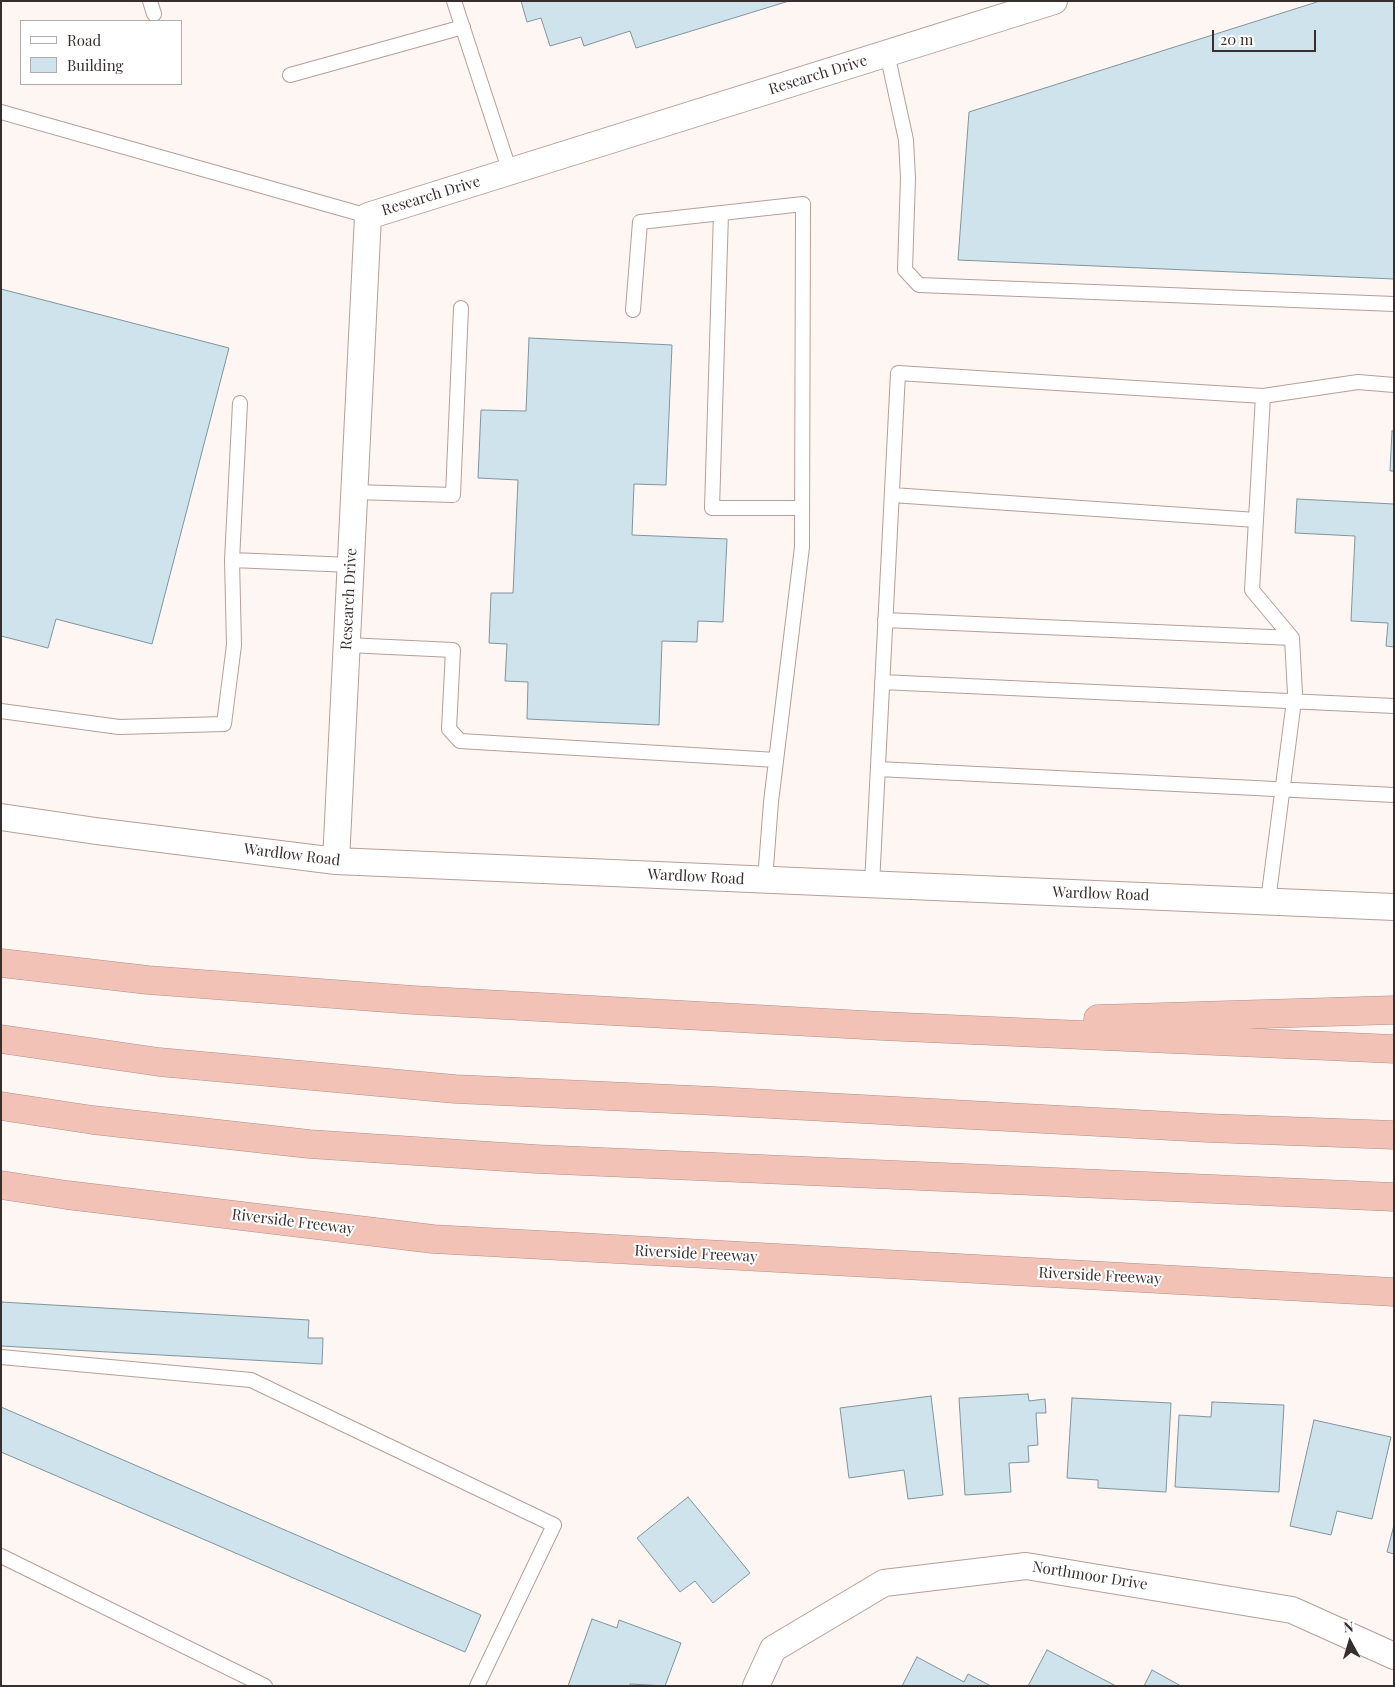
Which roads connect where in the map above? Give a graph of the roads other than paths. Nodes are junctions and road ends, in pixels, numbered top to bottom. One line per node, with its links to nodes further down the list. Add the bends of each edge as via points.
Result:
1 (454, 1): 3 (lane)
2 (1043, 3): 4 (street, Research Drive)
3 (463, 28): 5 (lane); 7 (lane)
4 (887, 53): 7 (street, Research Drive); 10 (lane, via 906,140 905,270 920,285)
5 (290, 75)
6 (1, 112): 9 (lane)
7 (510, 172): 9 (street, Research Drive)
8 (721, 213): 12 (lane, via 640,222); 18 (lane, via 712,508); 18 (lane, via 803,204)
9 (368, 216): 16 (street, Research Drive)
10 (1394, 304)
11 (461, 308): 16 (lane, via 454,495)
12 (633, 310)
13 (1394, 385): 14 (lane, via 1358,382)
14 (1263, 396): 17 (lane, via 898,374); 19 (lane)
15 (240, 404): 20 (lane)
16 (354, 492): 21 (street, Research Drive)
17 (892, 494): 19 (lane); 22 (lane)
18 (802, 508): 29 (lane, via 802,546)
19 (1256, 520): 23 (lane, via 1252,590)
20 (232, 560): 21 (lane); 28 (lane, via 234,645 224,724 120,727)
21 (351, 565): 24 (street, Research Drive)
22 (885, 620): 23 (lane); 25 (lane)
23 (1292, 638): 26 (lane)
24 (347, 645): 29 (lane, via 453,650 449,729 460,741); 34 (street, Research Drive)
25 (882, 682): 26 (lane); 30 (lane)
26 (1294, 702): 27 (lane); 31 (lane)
27 (1394, 706)
28 (1, 711)
29 (776, 760): 35 (lane)
30 (878, 769): 31 (lane); 36 (lane)
31 (1282, 790): 32 (lane); 37 (lane)
32 (1394, 795)
33 (1, 817): 34 (street, Wardlow Road)
34 (336, 861): 35 (street, Wardlow Road)
35 (765, 880): 36 (street, Wardlow Road)
36 (872, 884): 37 (street, Wardlow Road)
37 (1268, 901): 38 (street, Wardlow Road)
38 (1394, 907)
39 (1, 963): 41 (highway, via 148,980 393,998)
40 (1394, 1010): 41 (highway)
41 (882, 1026): 43 (highway)
42 (1, 1039): 45 (highway, via 158,1062 455,1089)
43 (1394, 1049)
44 (1, 1106): 47 (highway, via 92,1120 309,1144 516,1158)
45 (1394, 1135)
46 (1, 1185): 48 (highway, Riverside Freeway, via 433,1239)
47 (1394, 1197)
48 (1394, 1292)
49 (1, 1357): 53 (lane, via 251,1380 554,1525)
50 (1, 1556): 52 (lane)
51 (1394, 1656): 54 (street, Northmoor Drive, via 1292,1610 1026,1566 884,1583 773,1649)
52 (265, 1686)
53 (477, 1686)
54 (756, 1686)

